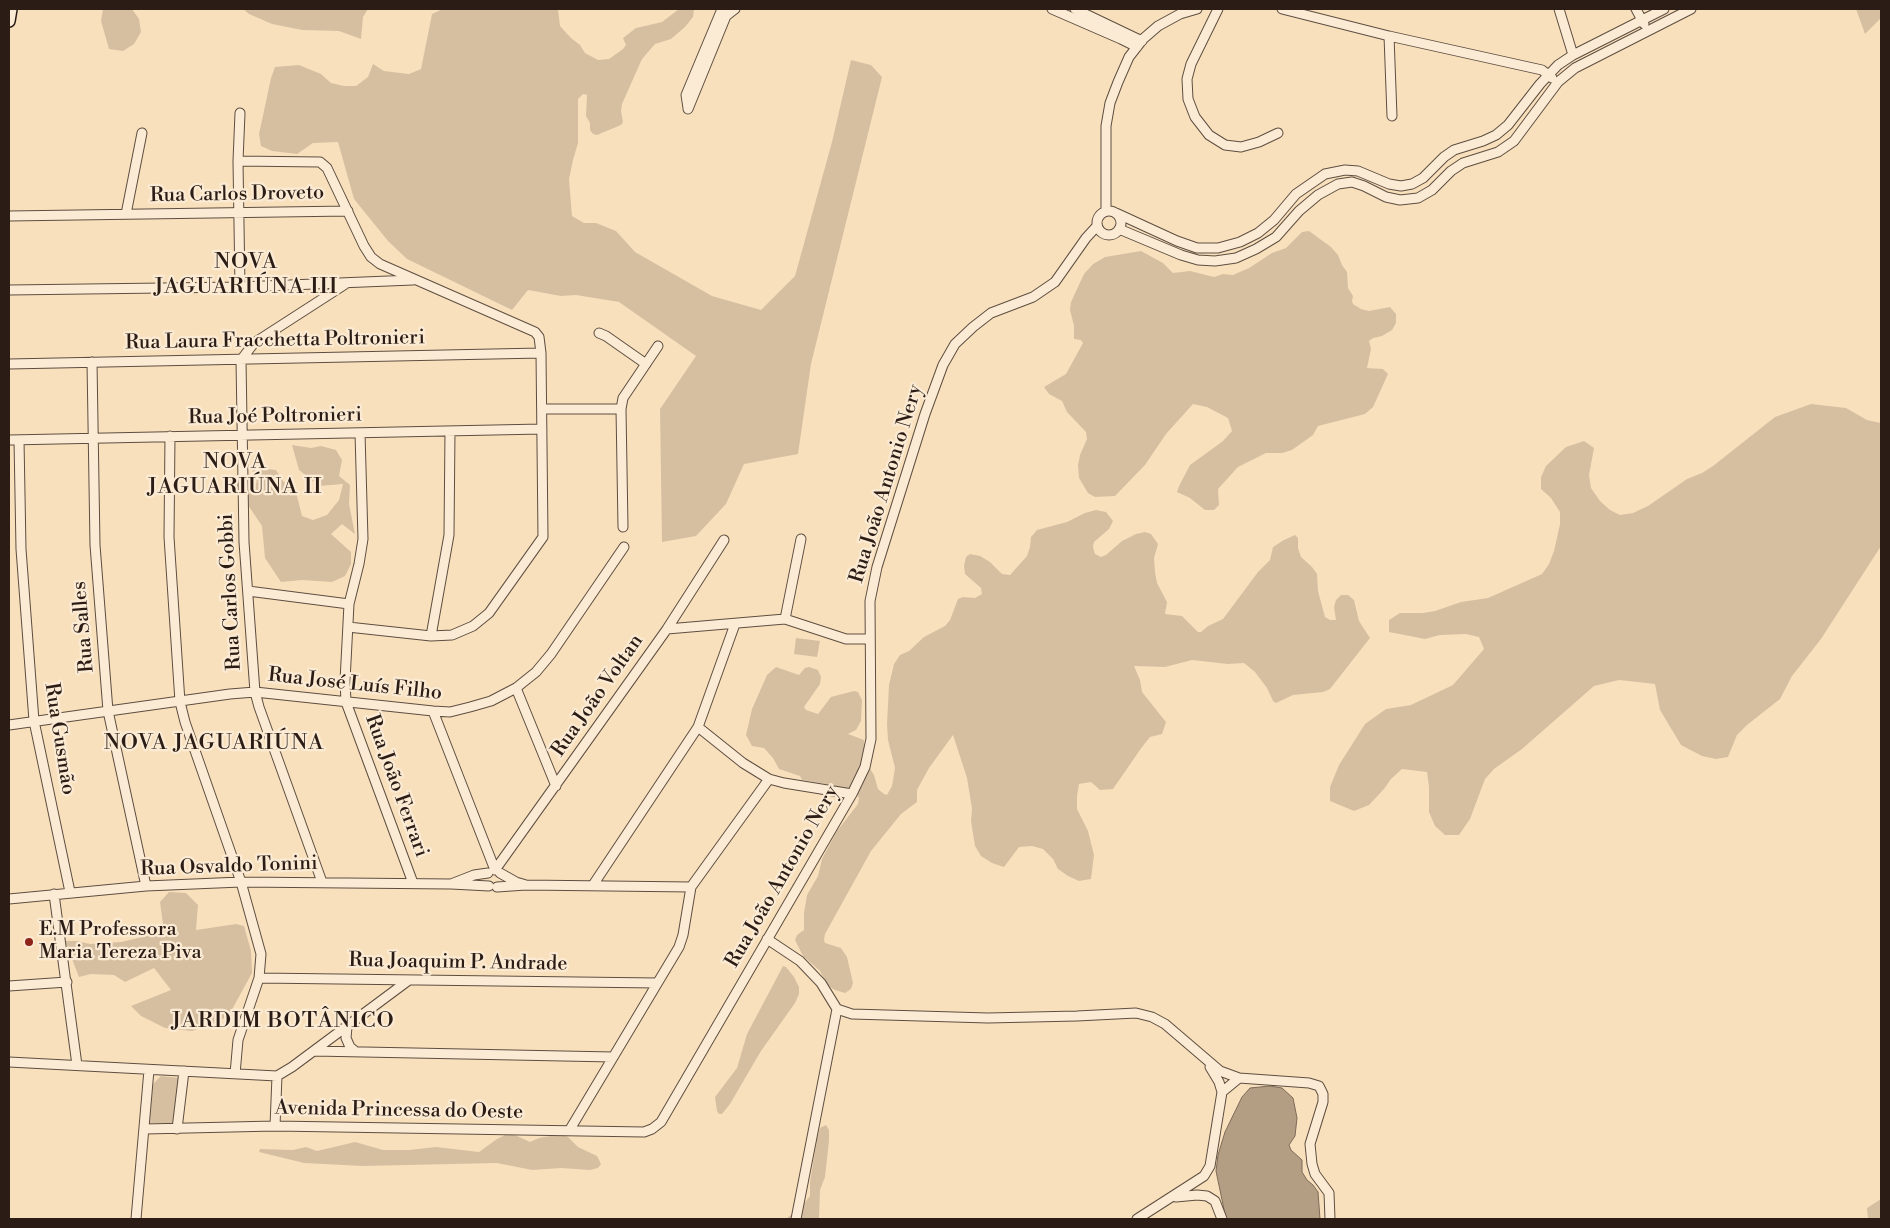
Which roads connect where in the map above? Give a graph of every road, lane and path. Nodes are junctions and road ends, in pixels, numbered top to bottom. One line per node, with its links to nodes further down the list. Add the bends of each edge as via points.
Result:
1 (11, 9): 15 (street)
2 (722, 9): 3 (street, via 686,95 688,109 726,16)
3 (735, 9)
4 (1052, 9): 18 (street)
5 (1076, 9): 18 (street)
6 (1197, 9): 18 (street, via 1158,26)
7 (1211, 9): 8 (street)
8 (1218, 9): 25 (street, via 1187,79 1188,99 1196,117 1209,135 1225,145 1241,147)
9 (1282, 9): 17 (street)
10 (1559, 9): 19 (street)
11 (1636, 9): 14 (street)
12 (1664, 9): 14 (street)
13 (1691, 9): 16 (street)
14 (1642, 20): 16 (street); 19 (street)
15 (9, 21)
16 (1647, 31): 21 (street, via 1575,68)
17 (1389, 36): 20 (street, via 1542,70); 23 (street)
18 (1139, 44): 28 (street, via 1129,57 1110,103 1106,126)
19 (1573, 55): 20 (street)
20 (1549, 75): 21 (street); 30 (street, via 1508,125 1483,141 1444,156 1423,178 1412,184 1388,184 1358,171 1325,174 1296,194 1258,233 1240,242 1218,248 1197,248)
21 (1558, 82): 34 (street, via 1514,141 1498,152 1463,163 1418,198 1400,200 1352,182 1338,184 1318,195 1276,237 1236,258 1215,261 1181,255)
22 (240, 113): 26 (street)
23 (1392, 116)
24 (142, 133): 31 (street, Rua Carlos Droveto)
25 (1278, 133)
26 (238, 161): 27 (street, via 320,162 327,168); 29 (street)
27 (348, 211): 29 (street, Rua Carlos Droveto); 35 (street, via 371,256 380,264)
28 (1106, 211): 30 (street); 33 (street, via 1099,217)
29 (239, 213): 31 (street, Rua Carlos Droveto); 37 (street)
30 (1116, 213): 34 (street, via 1121,221)
31 (126, 214): 32 (street, Rua Carlos Droveto)
32 (9, 216)
33 (1097, 226): 34 (street, via 1105,234); 67 (street, Rua João Antonio Nery, via 1055,282 1033,297 991,314 973,327 955,344 943,365 877,567 870,601)
34 (1119, 229)
35 (417, 280): 36 (street); 41 (street, via 536,332)
36 (347, 283): 37 (street); 42 (street, via 254,343)
37 (240, 287): 38 (street)
38 (9, 290)
39 (599, 334): 45 (street)
40 (658, 346): 45 (street)
41 (541, 353): 42 (street, Rua Laura Fracchetta Poltronieri); 46 (street)
42 (241, 360): 43 (street, Rua Laura Fracchetta Poltronieri); 51 (street, Rua Carlos Gobbi)
43 (92, 362): 44 (street, Rua Laura Fracchetta Poltronieri); 53 (street, Rua Salles)
44 (9, 364)
45 (646, 364): 47 (street, via 624,398)
46 (542, 408): 47 (street); 48 (street)
47 (621, 409): 56 (street)
48 (542, 429): 49 (street, Rua Joé Poltronieri); 66 (street, via 543,537 489,613 473,626 452,635)
49 (450, 431): 50 (street, Rua Joé Poltronieri); 66 (street, via 449,535)
50 (360, 433): 51 (street, Rua Joé Poltronieri); 61 (street, Rua João Ferrari, via 363,538)
51 (243, 435): 52 (street, Rua Joé Poltronieri); 60 (street, Rua Carlos Gobbi)
52 (170, 436): 53 (street, Rua Joé Poltronieri); 70 (street, via 169,537)
53 (93, 438): 55 (street, Rua Joé Poltronieri); 72 (street, Rua Salles, via 95,545)
54 (9, 440): 55 (street, Rua Joé Poltronieri)
55 (19, 440): 74 (street, Rua Gusmão, via 21,549)
56 (623, 527)
57 (801, 539): 62 (street)
58 (724, 540): 65 (street, Rua João Voltan)
59 (624, 547): 68 (street, Rua José Luís Filho, via 551,654)
60 (248, 591): 61 (street); 69 (street, Rua Carlos Gobbi)
61 (349, 604): 64 (street, Rua João Ferrari)
62 (785, 619): 63 (street); 67 (street, via 846,640)
63 (735, 624): 65 (street); 76 (street)
64 (348, 627): 66 (street); 71 (street, Rua João Ferrari)
65 (667, 629): 78 (street, Rua João Voltan)
66 (432, 636)
67 (869, 639): 79 (street, Rua João Antonio Nery, via 871,739 864,768)
68 (516, 688): 73 (street, Rua José Luís Filho, via 470,708); 78 (street)
69 (255, 692): 70 (street, Rua José Luís Filho); 71 (street, Rua José Luís Filho); 82 (street, Rua Carlos Gobbi)
70 (180, 702): 72 (street, Rua José Luís Filho); 81 (street)
71 (346, 702): 73 (street, Rua José Luís Filho); 83 (street, Rua João Ferrari)
72 (108, 711): 74 (street, Rua José Luís Filho); 87 (street, Rua Salles)
73 (433, 712): 80 (street)
74 (34, 721): 75 (street, Rua José Luís Filho); 90 (street, Rua Gusmão)
75 (9, 725)
76 (698, 727): 77 (street); 86 (street)
77 (769, 779): 79 (street); 89 (street)
78 (556, 786): 80 (street, Rua João Voltan)
79 (852, 794): 93 (street, Rua João Antonio Nery)
80 (494, 872): 84 (street, Rua Osvaldo Tonini); 85 (street, Rua Osvaldo Tonini); 88 (street, via 485,880); 88 (street, via 503,880)
81 (241, 882): 82 (street, Rua Osvaldo Tonini); 87 (street, Rua Osvaldo Tonini); 94 (street, via 261,954)
82 (322, 882): 83 (street, Rua Osvaldo Tonini)
83 (413, 883): 84 (street, Rua Osvaldo Tonini)
84 (451, 884): 88 (street, Rua Osvaldo Tonini)
85 (526, 885): 86 (street, Rua Osvaldo Tonini); 88 (street, Rua Osvaldo Tonini)
86 (592, 885): 89 (street, Rua Osvaldo Tonini)
87 (146, 886): 90 (street, Rua Osvaldo Tonini)
88 (493, 886)
89 (691, 887): 97 (street, via 684,935)
90 (70, 892): 91 (street, Rua Osvaldo Tonini)
91 (54, 894): 92 (street, Rua Osvaldo Tonini); 96 (street)
92 (9, 899)
93 (767, 939): 99 (street, via 800,960 821,983); 116 (street, Rua João Antonio Nery, via 660,1122)
94 (259, 978): 95 (street, Rua Joaquim P. Andrade); 109 (street, via 238,1040)
95 (409, 980): 97 (street, Rua Joaquim P. Andrade); 100 (street)
96 (66, 982): 98 (street); 106 (street)
97 (657, 983): 104 (street)
98 (9, 986)
99 (837, 1009): 103 (street, via 852,1014 988,1018 1136,1013 1165,1024); 120 (street)
100 (347, 1026): 101 (street); 102 (street, via 346,1038)
101 (314, 1051): 102 (street); 110 (street)
102 (356, 1052): 104 (street)
103 (1200, 1055): 111 (street, via 1220,1071); 112 (street, via 1214,1072)
104 (613, 1058): 117 (street)
105 (9, 1062): 106 (street)
106 (77, 1065): 107 (street)
107 (149, 1070): 108 (street); 115 (street)
108 (184, 1071): 109 (street); 114 (street)
109 (235, 1074): 110 (street)
110 (277, 1076): 113 (street)
111 (1238, 1078): 112 (street); 123 (street, via 1319,1086 1324,1094 1323,1102 1310,1144 1312,1164 1329,1193)
112 (1222, 1092): 118 (street, via 1210,1166 1204,1176)
113 (275, 1126): 114 (street, Avenida Princessa do Oeste); 117 (street, Avenida Princessa do Oeste)
114 (177, 1128): 115 (street, Avenida Princessa do Oeste)
115 (145, 1129): 119 (street)
116 (652, 1129): 117 (street, Avenida Princessa do Oeste, via 644,1132)
117 (569, 1131)
118 (1174, 1197): 121 (street); 122 (street, via 1207,1196 1215,1201)
119 (136, 1219)
120 (796, 1219)
121 (1137, 1219)
122 (1222, 1219)
123 (1330, 1219)

